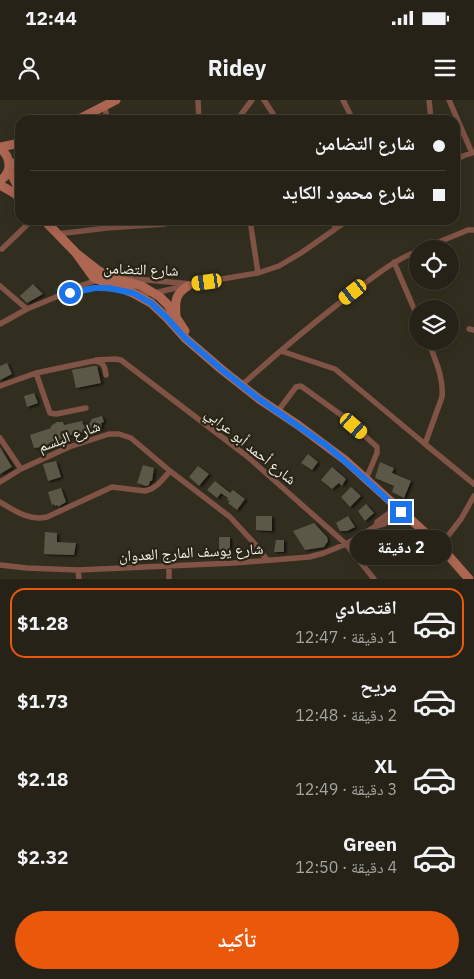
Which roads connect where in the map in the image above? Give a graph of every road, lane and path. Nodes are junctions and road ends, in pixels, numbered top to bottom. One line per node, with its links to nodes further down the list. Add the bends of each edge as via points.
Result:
1 (116, 100): 8 (street)
2 (198, 100): 11 (street)
3 (252, 100): 12 (street)
4 (264, 100): 13 (street)
5 (343, 100): 14 (street)
6 (429, 100): 15 (street)
7 (449, 100): 16 (street)
8 (104, 106): 9 (street); 10 (street)
9 (87, 115)
10 (107, 115)
11 (199, 115)
12 (241, 115)
13 (274, 115)
14 (350, 115)
15 (430, 115)
16 (456, 115)
17 (460, 124): 20 (street)
18 (15, 144): 19 (street)
19 (0, 147): 23 (street)
20 (473, 153): 21 (street)
21 (460, 158)
22 (15, 164): 23 (street)
23 (10, 168): 24 (street); 25 (street)
24 (15, 180)
25 (0, 183): 26 (street)
26 (15, 194)
27 (27, 225): 37 (street)
28 (49, 225): 35 (street)
29 (150, 225): 35 (street)
30 (251, 225): 41 (street)
31 (334, 225): 33 (street)
32 (340, 225): 33 (street, شارع التضامن)
33 (336, 228): 41 (street, شارع التضامن, via 278,266)
34 (474, 230): 36 (street)
35 (57, 234): 38 (street)
36 (444, 240)
37 (2, 249)
38 (76, 253): 42 (street); 43 (street)
39 (409, 255): 40 (street)
40 (394, 262): 49 (street); 55 (street)
41 (258, 272): 44 (street, شارع التضامن)
42 (113, 278): 43 (street, شارع التضامن); 44 (street, شارع التضامن); 47 (street, via 137,284)
43 (96, 280): 46 (street); 48 (street, شارع التضامن)
44 (190, 285): 47 (street, شارع التضامن); 51 (street, via 176,298)
45 (0, 286): 50 (street)
46 (133, 293): 47 (street, شارع التضامن); 48 (street, شارع التضامن, via 101,288); 53 (street, via 157,308)
47 (154, 293): 51 (street, via 168,305)
48 (62, 294): 50 (street, شارع التضامن)
49 (410, 300)
50 (27, 309): 52 (street, شارع التضامن)
51 (176, 318): 53 (street)
52 (0, 324)
53 (189, 340): 59 (street)
54 (431, 350): 64 (street, via 443,390)
55 (281, 351): 59 (street); 64 (street, via 335,370)
56 (96, 360): 57 (street, شارع أحمد أبو عرابي); 58 (street, via 105,366); 73 (street, شارع أحمد أبو عرابي, via 121,360 248,457)
57 (36, 373): 60 (street, شارع أحمد أبو عرابي); 61 (street, via 50,413)
58 (106, 375)
59 (242, 385): 62 (street)
60 (0, 386)
61 (86, 408)
62 (278, 411): 67 (street); 67 (street, via 296,387 301,386 344,418 377,447)
63 (0, 438): 65 (street)
64 (425, 444): 69 (street)
65 (21, 469): 66 (street, شارع البلسم, via 69,447 115,434 131,438); 68 (street, شارع البلسم)
66 (170, 471): 71 (street, via 150,490 112,487 40,519 22,515); 75 (street, شارع البلسم, via 230,517)
67 (366, 479): 72 (street)
68 (0, 482)
69 (474, 484)
70 (474, 496): 74 (street, via 462,519)
71 (0, 502)
72 (399, 510): 73 (street, شارع يوسف المارج العدوان); 74 (street)
73 (346, 544): 75 (street, شارع يوسف المارج العدوان, via 309,557); 81 (street, شارع أحمد أبو عرابي)
74 (440, 546): 82 (street)
75 (267, 560): 77 (street, شارع يوسف المارج العدوان)
76 (0, 565): 78 (street, شارع يوسف المارج العدوان)
77 (168, 566): 78 (street, شارع يوسف المارج العدوان); 80 (street)
78 (78, 570): 79 (street)
79 (79, 579)
80 (169, 579)
81 (374, 579)
82 (469, 579)

